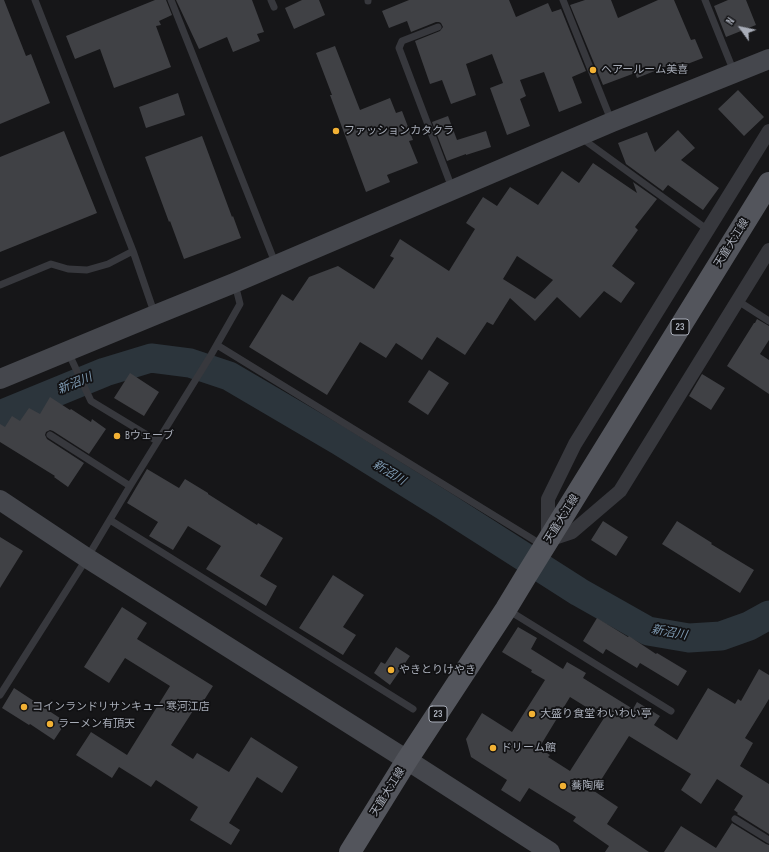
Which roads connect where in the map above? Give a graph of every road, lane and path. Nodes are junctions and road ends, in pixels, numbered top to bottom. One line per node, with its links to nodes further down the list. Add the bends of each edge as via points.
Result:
1 (35, 0): 16 (lane)
2 (171, 0): 18 (lane)
3 (271, 0): 6 (lane)
4 (563, 0): 10 (lane)
5 (705, 0): 9 (lane)
6 (274, 7)
7 (438, 27): 14 (lane, via 402,41 399,48)
8 (769, 59): 9 (street)
9 (734, 73): 10 (street)
10 (612, 122): 12 (street)
11 (769, 131): 15 (street)
12 (579, 136): 14 (street); 15 (lane)
13 (769, 183): 32 (main road, 天童大江線 / 23)
14 (453, 190): 18 (street)
15 (708, 230): 32 (street, via 575,444 548,499)
16 (133, 250): 20 (lane, via 108,264 87,270 68,269 51,264); 22 (lane)
17 (769, 250): 21 (street)
18 (276, 265): 19 (street)
19 (234, 283): 22 (street); 24 (lane, via 240,304)
20 (0, 285)
21 (738, 301): 23 (lane); 32 (street, via 620,491 572,532)
22 (155, 315): 25 (street)
23 (769, 320)
24 (216, 345): 28 (lane); 32 (lane)
25 (67, 351): 26 (street); 28 (lane, via 91,401)
26 (0, 379)
27 (50, 434): 29 (lane)
28 (157, 442): 29 (lane)
29 (130, 486): 31 (lane)
30 (0, 500): 33 (street)
31 (110, 520): 33 (lane); 36 (lane)
32 (544, 546): 34 (main road, 天童大江線 / 23)
33 (87, 558): 35 (lane); 38 (street)
34 (506, 609): 37 (lane); 38 (main road, 天童大江線 / 23)
35 (0, 695)
36 (413, 709)
37 (671, 711)
38 (407, 760): 41 (main road, 天童大江線 / 23); 42 (street)
39 (735, 819): 40 (lane)
40 (769, 840)
41 (350, 852)
42 (550, 852)

